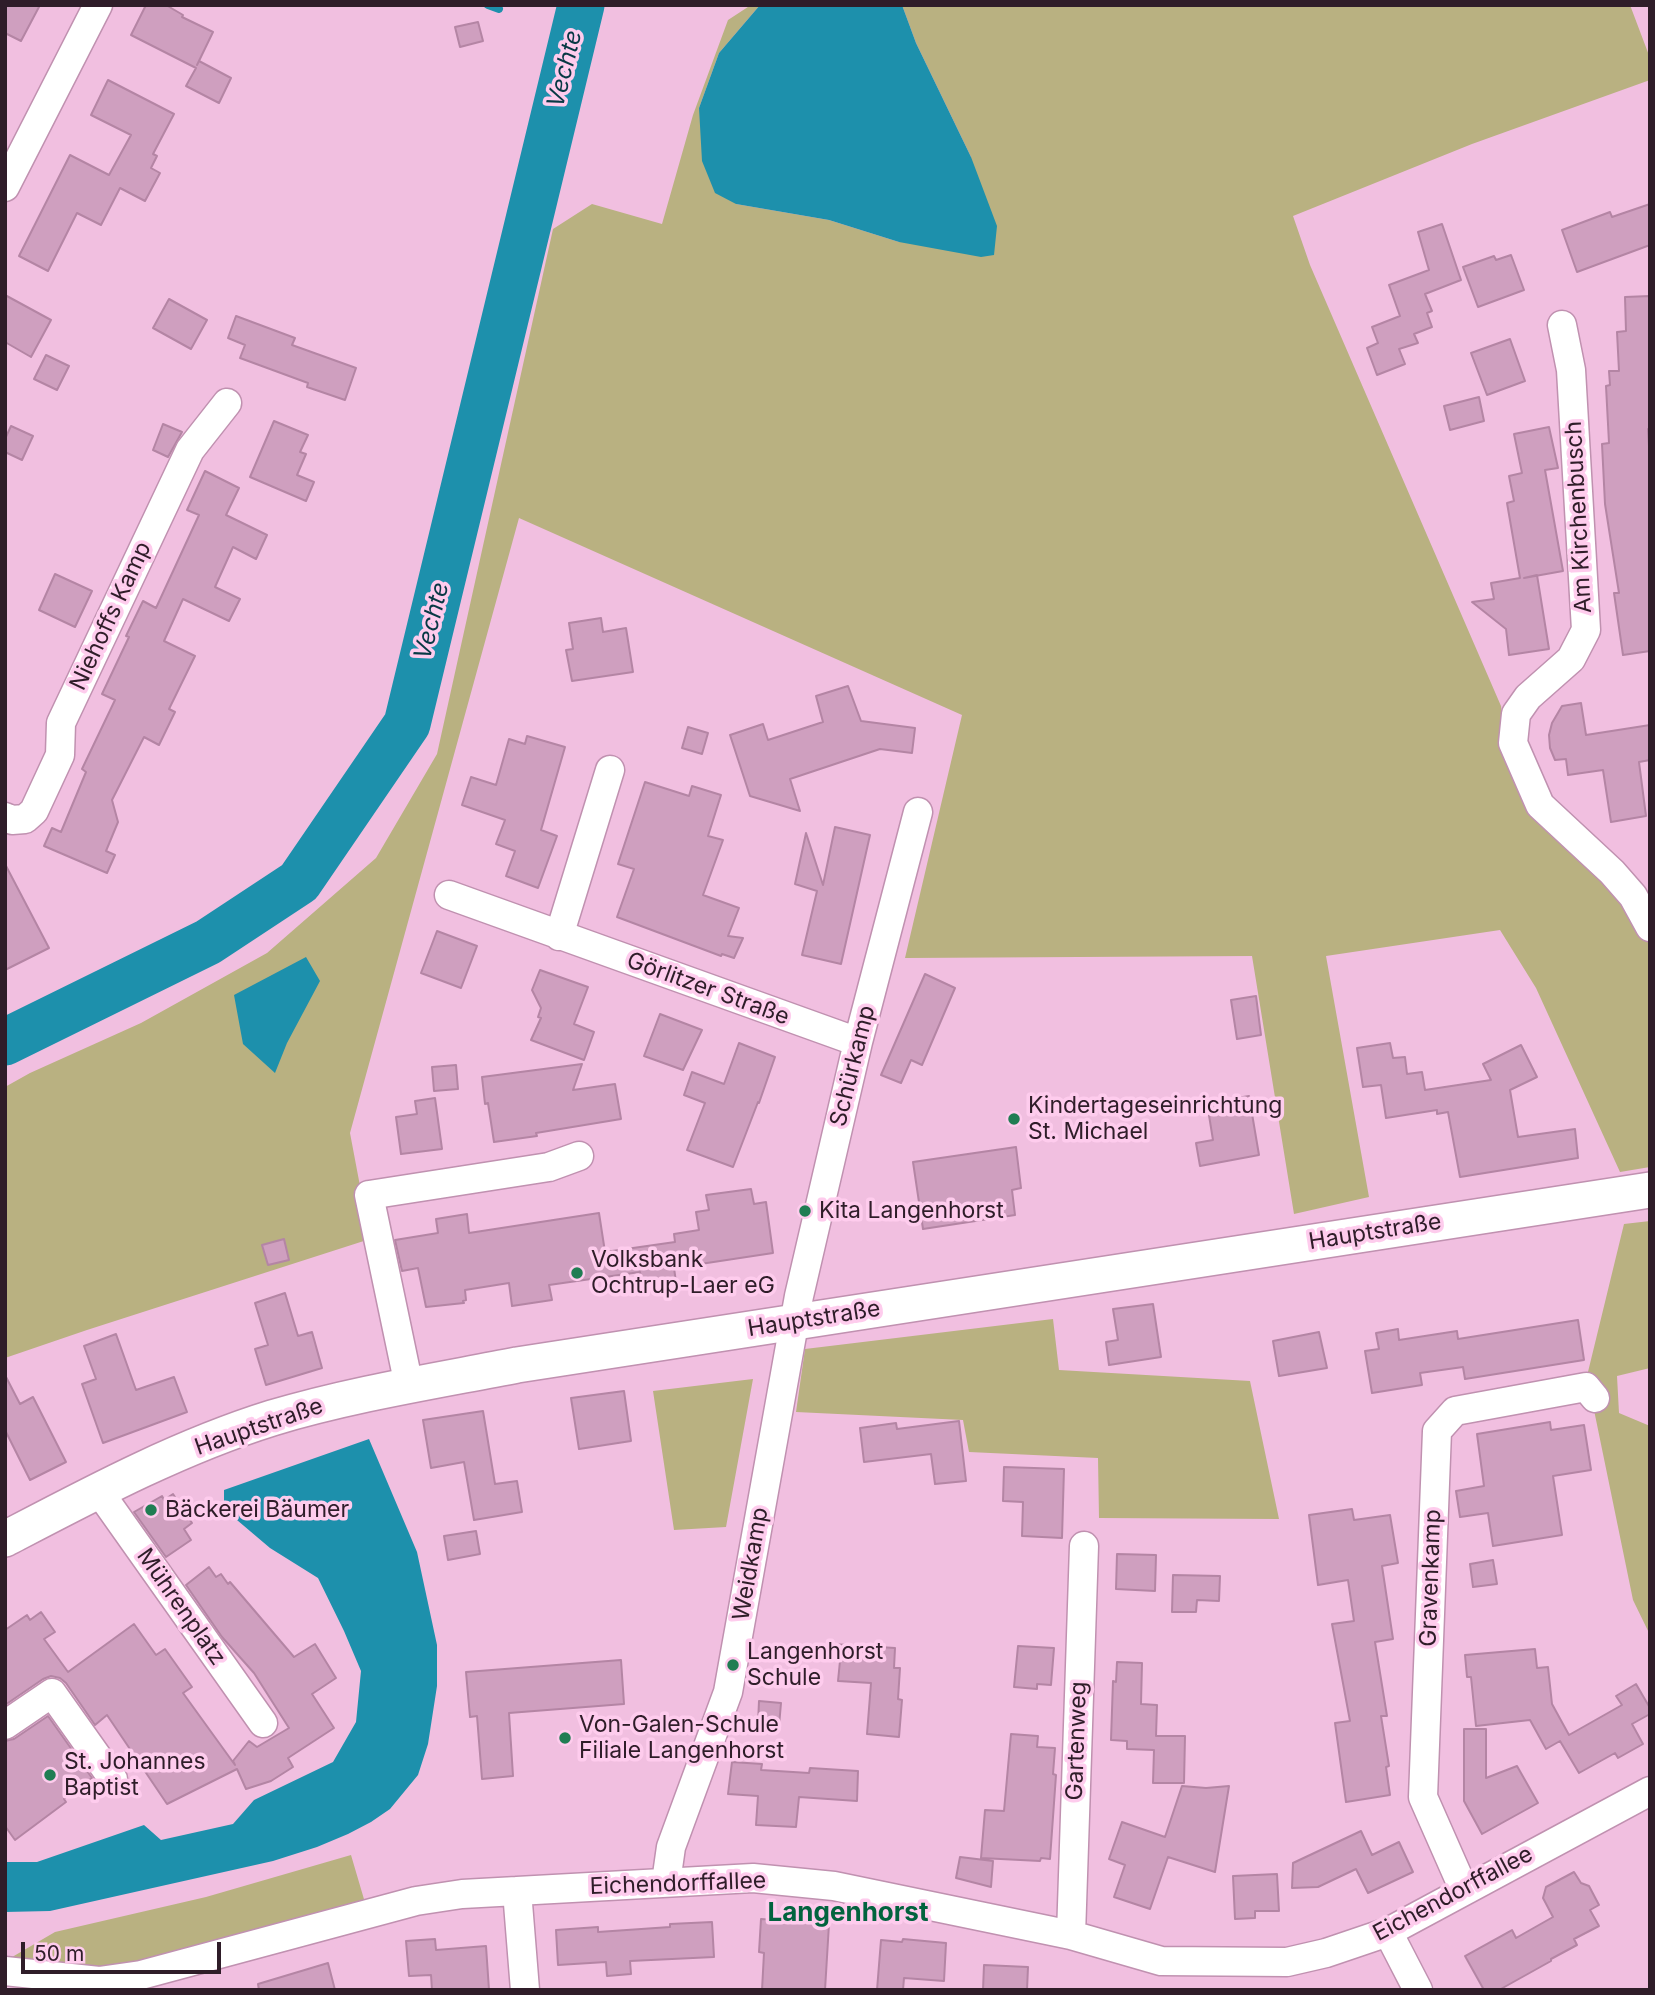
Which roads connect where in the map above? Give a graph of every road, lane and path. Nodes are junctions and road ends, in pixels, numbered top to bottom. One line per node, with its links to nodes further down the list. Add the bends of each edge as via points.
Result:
1 (98, 5): 2 (street)
2 (5, 187)
3 (1562, 325): 9 (street, Am Kirchenbusch, via 1571,370 1586,630 1571,659 1528,697 1516,714 1513,743 1540,805 1612,872 1633,896)
4 (228, 403): 7 (street, Niehoffs Kamp, via 184,462 61,723 60,755 34,811 24,819)
5 (610, 770): 10 (street)
6 (918, 813): 11 (street, Schürkamp)
7 (5, 817)
8 (449, 895): 10 (street, Görlitzer Straße)
9 (1650, 927)
10 (559, 936): 11 (street, Görlitzer Straße)
11 (858, 1042): 14 (street, Schürkamp)
12 (579, 1156): 15 (street, via 549,1167 369,1195)
13 (1650, 1190): 14 (main road, Hauptstraße)
14 (793, 1322): 15 (main road, Hauptstraße); 24 (street, Weidkamp, via 728,1692 671,1847)
15 (410, 1386): 17 (main road, Hauptstraße, via 271,1418)
16 (1595, 1398): 25 (street, Gravenkamp, via 1586,1387 1455,1411 1437,1430 1423,1797)
17 (98, 1490): 18 (main road, Hauptstraße); 20 (street, Mührenplatz)
18 (5, 1539)
19 (1084, 1546): 28 (street, Gartenweg)
20 (263, 1723)
21 (5, 1726): 22 (street, via 52,1693)
22 (113, 1779)
23 (1650, 1791): 25 (street, Eichendorffallee)
24 (666, 1882): 26 (street, Eichendorffallee); 28 (street, Eichendorffallee, via 753,1878 834,1886)
25 (1464, 1890): 27 (street, Eichendorffallee)
26 (517, 1891): 30 (street, Eichendorffallee, via 416,1901); 31 (street)
27 (1388, 1932): 28 (street, Eichendorffallee, via 1287,1962 1161,1961); 32 (street)
28 (1071, 1935)
29 (5, 1971): 30 (street, Eichendorffallee)
30 (99, 1986)
31 (525, 1990)
32 (1418, 1990)

